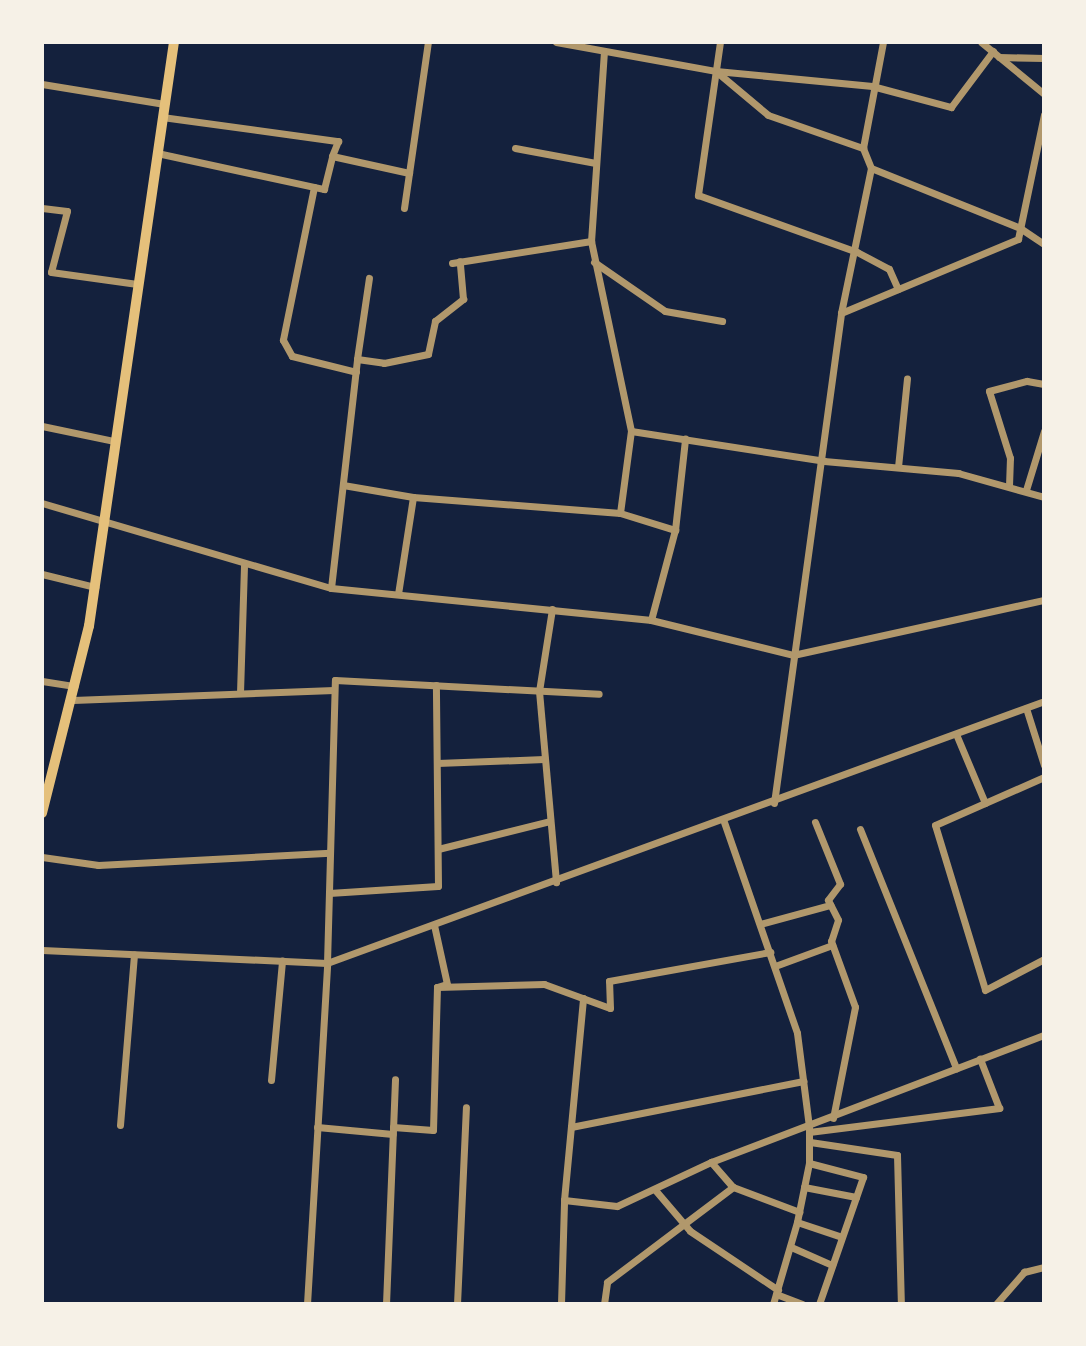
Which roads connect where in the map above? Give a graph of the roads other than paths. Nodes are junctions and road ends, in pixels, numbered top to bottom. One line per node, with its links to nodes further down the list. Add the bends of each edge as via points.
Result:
1 (174, 42): 16 (main road)
2 (428, 42): 25 (street)
3 (556, 42): 8 (street)
4 (618, 42): 9 (street)
5 (720, 42): 12 (street)
6 (883, 42): 14 (street)
7 (981, 42): 10 (street)
8 (604, 51): 9 (street); 23 (street)
9 (616, 53): 12 (street)
10 (996, 54): 11 (street); 14 (street, via 951,107); 15 (street)
11 (1044, 58)
12 (716, 71): 14 (street); 20 (street, via 768,115); 32 (street, via 698,195)
13 (42, 84): 16 (street)
14 (872, 86): 20 (street)
15 (1044, 94)
16 (164, 104): 18 (main road)
17 (1044, 115): 29 (street)
18 (162, 117): 21 (main road); 22 (street, via 338,141)
19 (515, 148): 23 (street)
20 (863, 148): 24 (street)
21 (157, 153): 26 (street); 35 (main road)
22 (332, 156): 25 (street); 26 (street, via 324,189)
23 (596, 163): 30 (street)
24 (871, 168): 29 (street); 32 (street)
25 (409, 173): 28 (street)
26 (314, 187): 40 (street, via 283,340 292,356)
27 (42, 208): 35 (street, via 67,211 51,272)
28 (404, 208)
29 (1020, 228): 31 (street); 36 (street, via 1018,239)
30 (591, 241): 33 (street); 39 (street, via 456,262 463,299 435,321 428,354 384,363)
31 (1044, 244)
32 (857, 252): 36 (street, via 889,269); 37 (street)
33 (594, 262): 38 (street, via 665,311); 44 (street)
34 (369, 278): 39 (street)
35 (137, 284): 47 (main road)
36 (898, 289): 37 (street)
37 (841, 313): 48 (street)
38 (722, 321)
39 (357, 359): 40 (street)
40 (356, 372): 50 (street)
41 (907, 378): 49 (street)
42 (1044, 384): 51 (street, via 1027,381 989,391 1010,458)
43 (42, 426): 47 (street)
44 (631, 431): 46 (street); 56 (street)
45 (1044, 431): 52 (street)
46 (685, 439): 48 (street); 58 (street)
47 (114, 441): 57 (main road)
48 (824, 461): 49 (street); 67 (street)
49 (898, 467): 51 (street, via 958,473)
50 (343, 485): 53 (street); 62 (street)
51 (1009, 486): 52 (street)
52 (1026, 490): 54 (street)
53 (413, 497): 56 (street); 63 (street)
54 (1044, 497)
55 (42, 503): 57 (street)
56 (620, 513): 58 (street)
57 (103, 523): 59 (street); 61 (main road)
58 (675, 530): 66 (street)
59 (244, 563): 62 (street); 73 (street)
60 (42, 574): 61 (street)
61 (95, 587): 70 (main road)
62 (331, 588): 63 (street)
63 (398, 594): 65 (street)
64 (1044, 600): 67 (street)
65 (552, 609): 66 (street); 72 (street)
66 (651, 620): 67 (street)
67 (793, 655): 83 (street)
68 (42, 681): 70 (street)
69 (436, 685): 71 (street, via 335,680); 72 (street); 80 (street)
70 (76, 686): 75 (main road)
71 (334, 690): 73 (street); 91 (street)
72 (539, 691): 74 (street); 79 (street)
73 (240, 693): 75 (street)
74 (599, 694)
75 (73, 700): 85 (main road)
76 (1044, 701): 77 (street)
77 (1026, 708): 78 (street); 81 (street)
78 (956, 734): 83 (street); 84 (street)
79 (544, 759): 80 (street); 86 (street)
80 (437, 763): 90 (street)
81 (1044, 765)
82 (1044, 777): 84 (street)
83 (774, 803): 87 (street)
84 (985, 803): 102 (street, via 935,825 985,990)
85 (42, 813)
86 (550, 821): 90 (street); 93 (street)
87 (724, 822): 93 (street); 96 (street)
88 (815, 822): 95 (street, via 840,884)
89 (860, 829): 110 (street)
90 (438, 849): 94 (street, via 438,886)
91 (330, 853): 92 (street, via 98,865); 94 (street)
92 (42, 857)
93 (556, 882): 97 (street)
94 (329, 893): 104 (street)
95 (830, 905): 96 (street); 98 (street, via 838,920)
96 (760, 924): 100 (street)
97 (434, 925): 104 (street); 106 (street, via 447,984)
98 (832, 945): 105 (street); 115 (street, via 855,1007)
99 (42, 950): 101 (street)
100 (770, 952): 105 (street); 107 (street, via 609,981 610,1008)
101 (134, 955): 103 (street); 116 (street)
102 (1044, 959)
103 (282, 961): 104 (street); 112 (street)
104 (327, 963): 117 (street)
105 (775, 966): 113 (street, via 797,1033)
106 (437, 987): 107 (street, via 544,984); 119 (street, via 433,1130)
107 (583, 998): 118 (street)
108 (1044, 1035): 109 (street)
109 (980, 1059): 110 (street); 120 (street, via 999,1108)
110 (956, 1068): 115 (street)
111 (395, 1079): 119 (street)
112 (271, 1080)
113 (803, 1081): 118 (street); 120 (street)
114 (466, 1107): 139 (street)
115 (833, 1118): 120 (street)
116 (120, 1125)
117 (317, 1127): 119 (street); 137 (street)
118 (571, 1127): 128 (street)
119 (393, 1130): 138 (street)
120 (809, 1130): 121 (street); 122 (street)
121 (810, 1142): 123 (street); 145 (street, via 897,1155)
122 (711, 1162): 124 (street); 126 (street)
123 (809, 1163): 125 (street); 127 (street, via 863,1177)
124 (733, 1187): 129 (street); 131 (street)
125 (804, 1187): 127 (street); 129 (street)
126 (656, 1191): 128 (street, via 617,1206); 131 (street)
127 (856, 1197): 132 (street)
128 (564, 1200): 140 (street)
129 (799, 1212): 130 (street)
130 (797, 1222): 132 (street); 133 (street)
131 (684, 1224): 136 (street); 141 (street, via 607,1282)
132 (842, 1237): 134 (street)
133 (791, 1247): 134 (street); 136 (street)
134 (832, 1265): 144 (street)
135 (1044, 1267): 146 (street, via 1024,1272)
136 (777, 1292): 142 (street); 143 (street)
137 (307, 1304)
138 (386, 1304)
139 (457, 1304)
140 (561, 1304)
141 (604, 1304)
142 (773, 1304)
143 (802, 1304)
144 (819, 1304)
145 (901, 1304)
146 (996, 1304)

